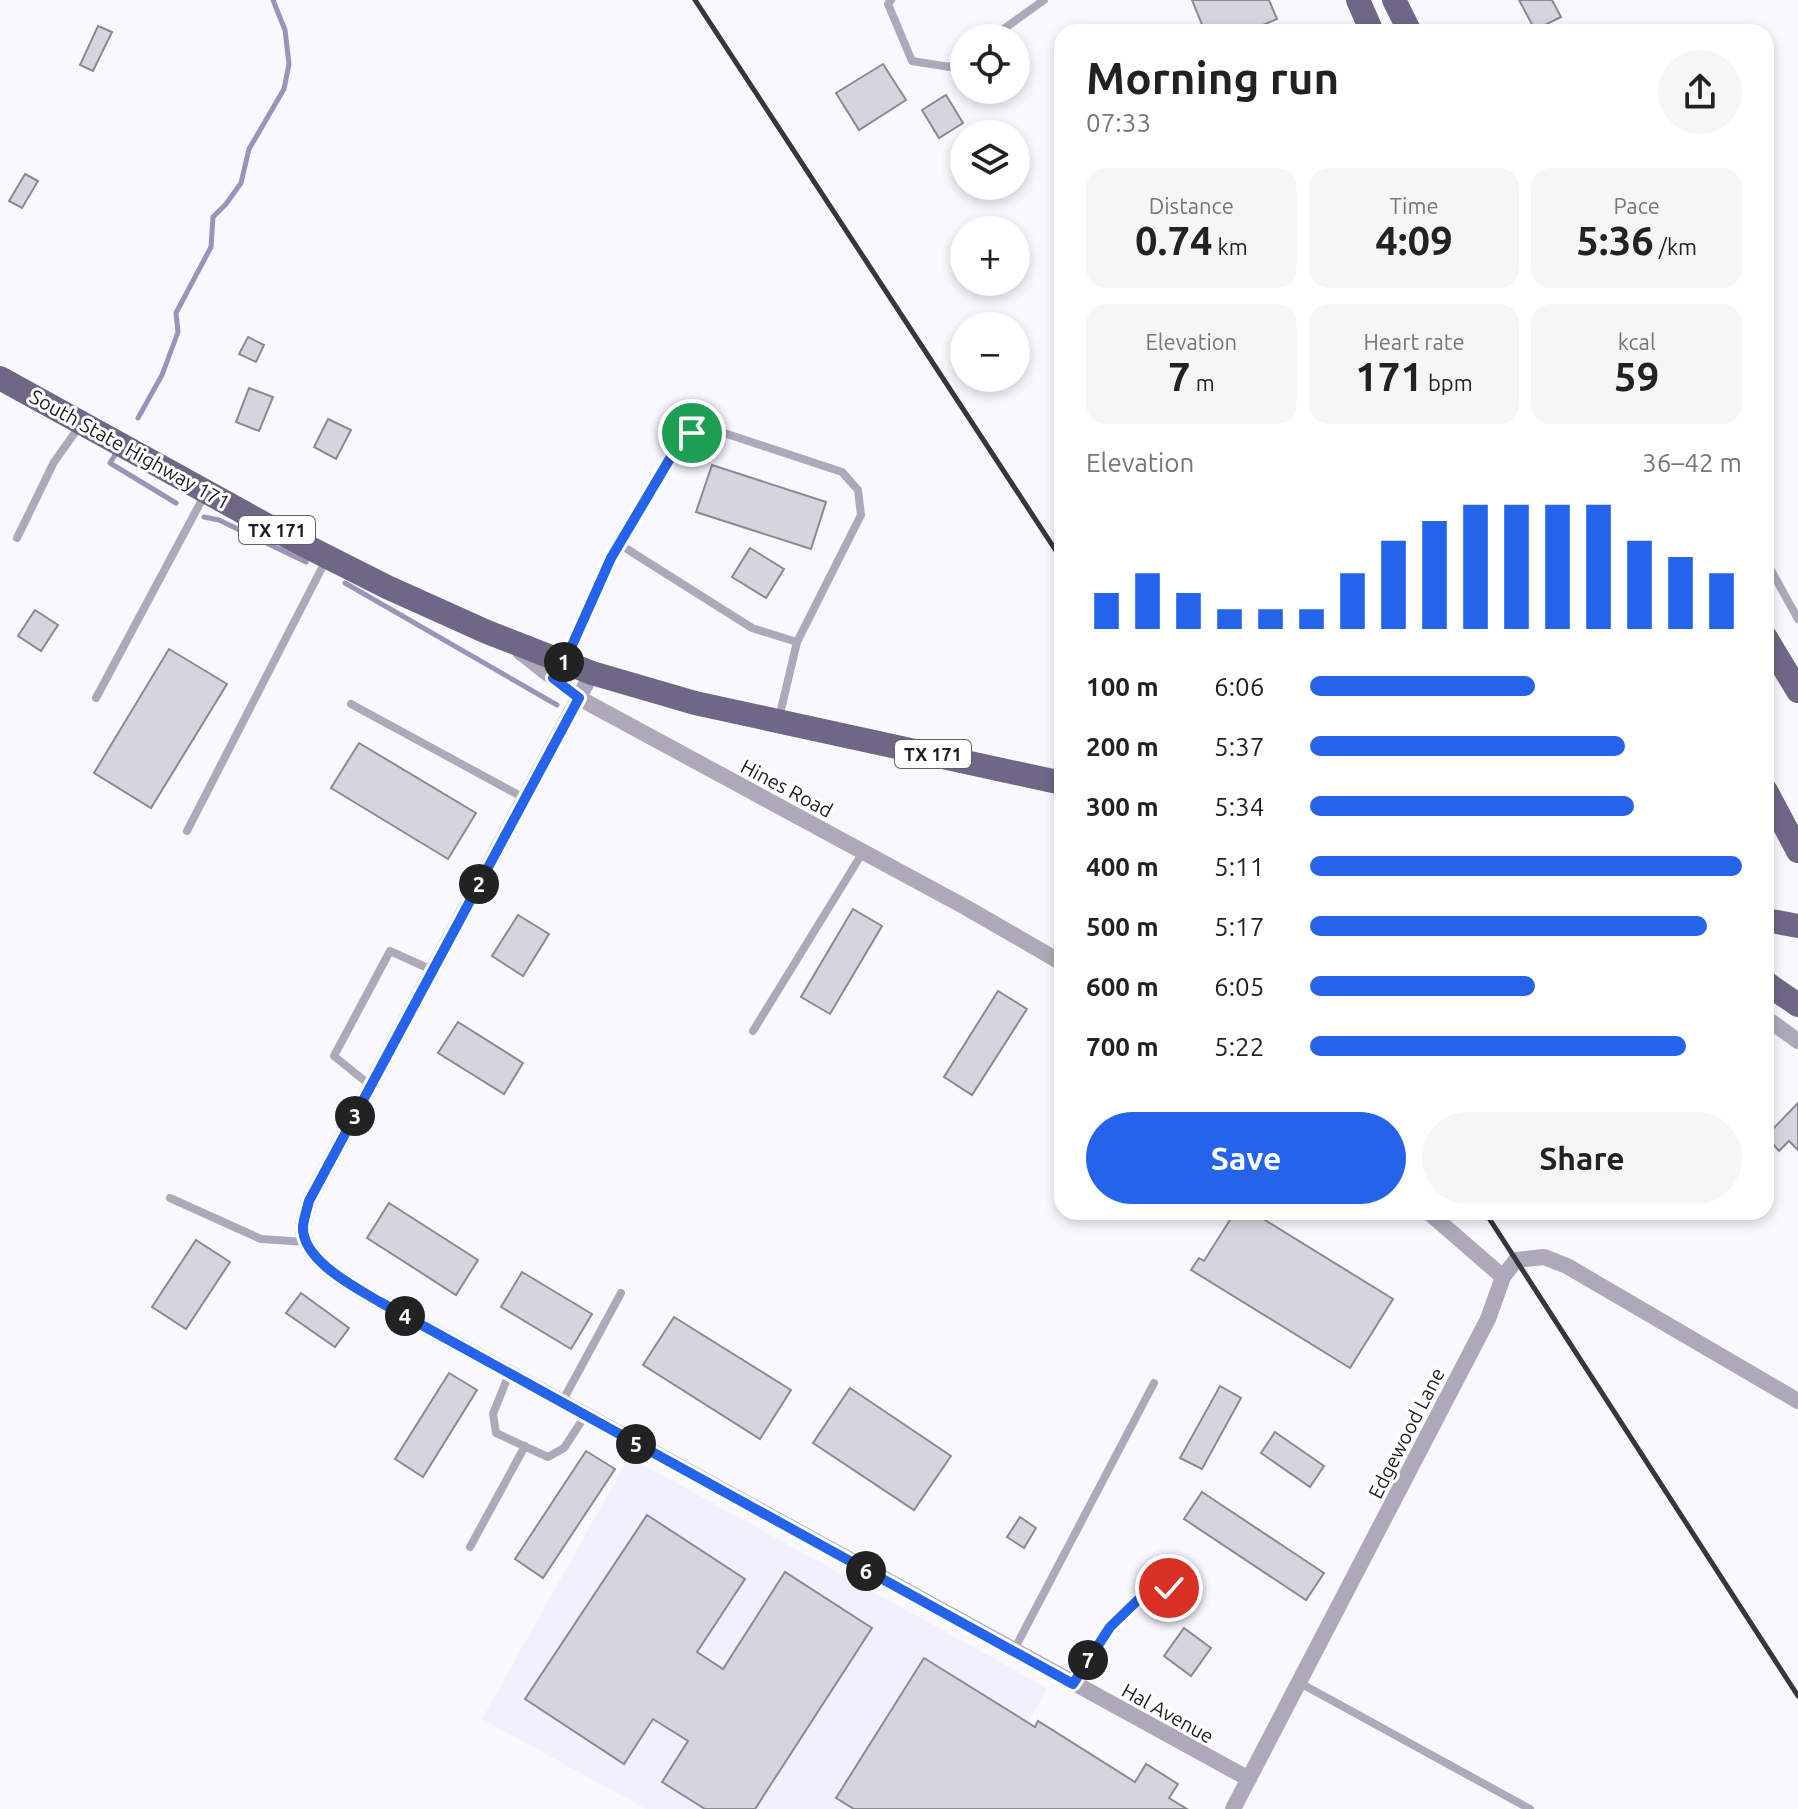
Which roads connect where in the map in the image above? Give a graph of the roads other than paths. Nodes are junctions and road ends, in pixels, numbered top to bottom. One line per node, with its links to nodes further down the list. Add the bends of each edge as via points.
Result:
1 (891, 0): 8 (lane, via 888,4 912,61)
2 (1044, 0): 5 (lane)
3 (1358, 0): 6 (main road)
4 (1394, 0): 7 (main road)
5 (1011, 24)
6 (1368, 24)
7 (1406, 24)
8 (950, 67)
9 (0, 378): 10 (main road, South State Highway 171 / TX 171)
10 (82, 423): 11 (main road, South State Highway 171 / TX 171); 12 (lane, via 54,462)
11 (207, 492): 14 (main road, South State Highway 171 / TX 171); 22 (lane)
12 (17, 538)
13 (619, 544): 17 (lane, via 752,628); 17 (lane, via 678,445 692,433 709,428 842,472 858,490 861,515); 19 (lane)
14 (327, 557): 19 (main road, South State Highway 171 / TX 171, via 500,636); 29 (lane)
15 (1774, 576): 16 (lane)
16 (1798, 619)
17 (797, 642): 25 (lane)
18 (1774, 651): 21 (main road)
19 (559, 669): 20 (main road, TX 171); 23 (street, Hines Road)
20 (592, 673): 23 (street); 25 (main road, TX 171, via 695,703)
21 (1798, 691)
22 (96, 698)
23 (579, 698): 27 (street); 31 (street, Hines Road)
24 (351, 704): 27 (lane)
25 (779, 719): 26 (main road, TX 171)
26 (1054, 781)
27 (525, 799): 35 (street)
28 (1774, 806): 30 (main road)
29 (187, 831)
30 (1798, 851)
31 (863, 852): 34 (street, Hines Road); 39 (lane)
32 (1774, 922): 33 (main road)
33 (1798, 926)
34 (1054, 959)
35 (433, 971): 41 (street); 41 (lane, via 390,951 334,1056)
36 (1774, 988): 37 (main road)
37 (1798, 1005)
38 (1774, 1024): 40 (street)
39 (753, 1031)
40 (1798, 1041)
41 (371, 1086): 44 (street, via 309,1201 303,1227)
42 (170, 1198): 44 (lane, via 261,1239)
43 (1437, 1220): 45 (street)
44 (307, 1242): 47 (street, Hal Avenue, via 333,1273)
45 (1503, 1277): 49 (street, via 1516,1260 1544,1257 1567,1266); 56 (street, Edgewood Lane, via 1488,1319)
46 (621, 1293): 50 (lane)
47 (509, 1374): 50 (street, Hal Avenue); 52 (lane, via 493,1414 496,1433)
48 (1154, 1383): 55 (lane)
49 (1798, 1401)
50 (561, 1403): 51 (street, Hal Avenue)
51 (585, 1416): 52 (lane, via 564,1448 548,1457); 55 (street, Hal Avenue)
52 (525, 1446): 53 (lane)
53 (470, 1547)
54 (1182, 1581): 57 (lane, via 1138,1600 1110,1627)
55 (1014, 1651): 57 (street, Hal Avenue)
56 (1300, 1683): 58 (street, Edgewood Lane); 60 (lane)
57 (1073, 1684): 58 (street, Hal Avenue)
58 (1249, 1779): 59 (street, Edgewood Lane)
59 (1233, 1809)
60 (1530, 1809)

